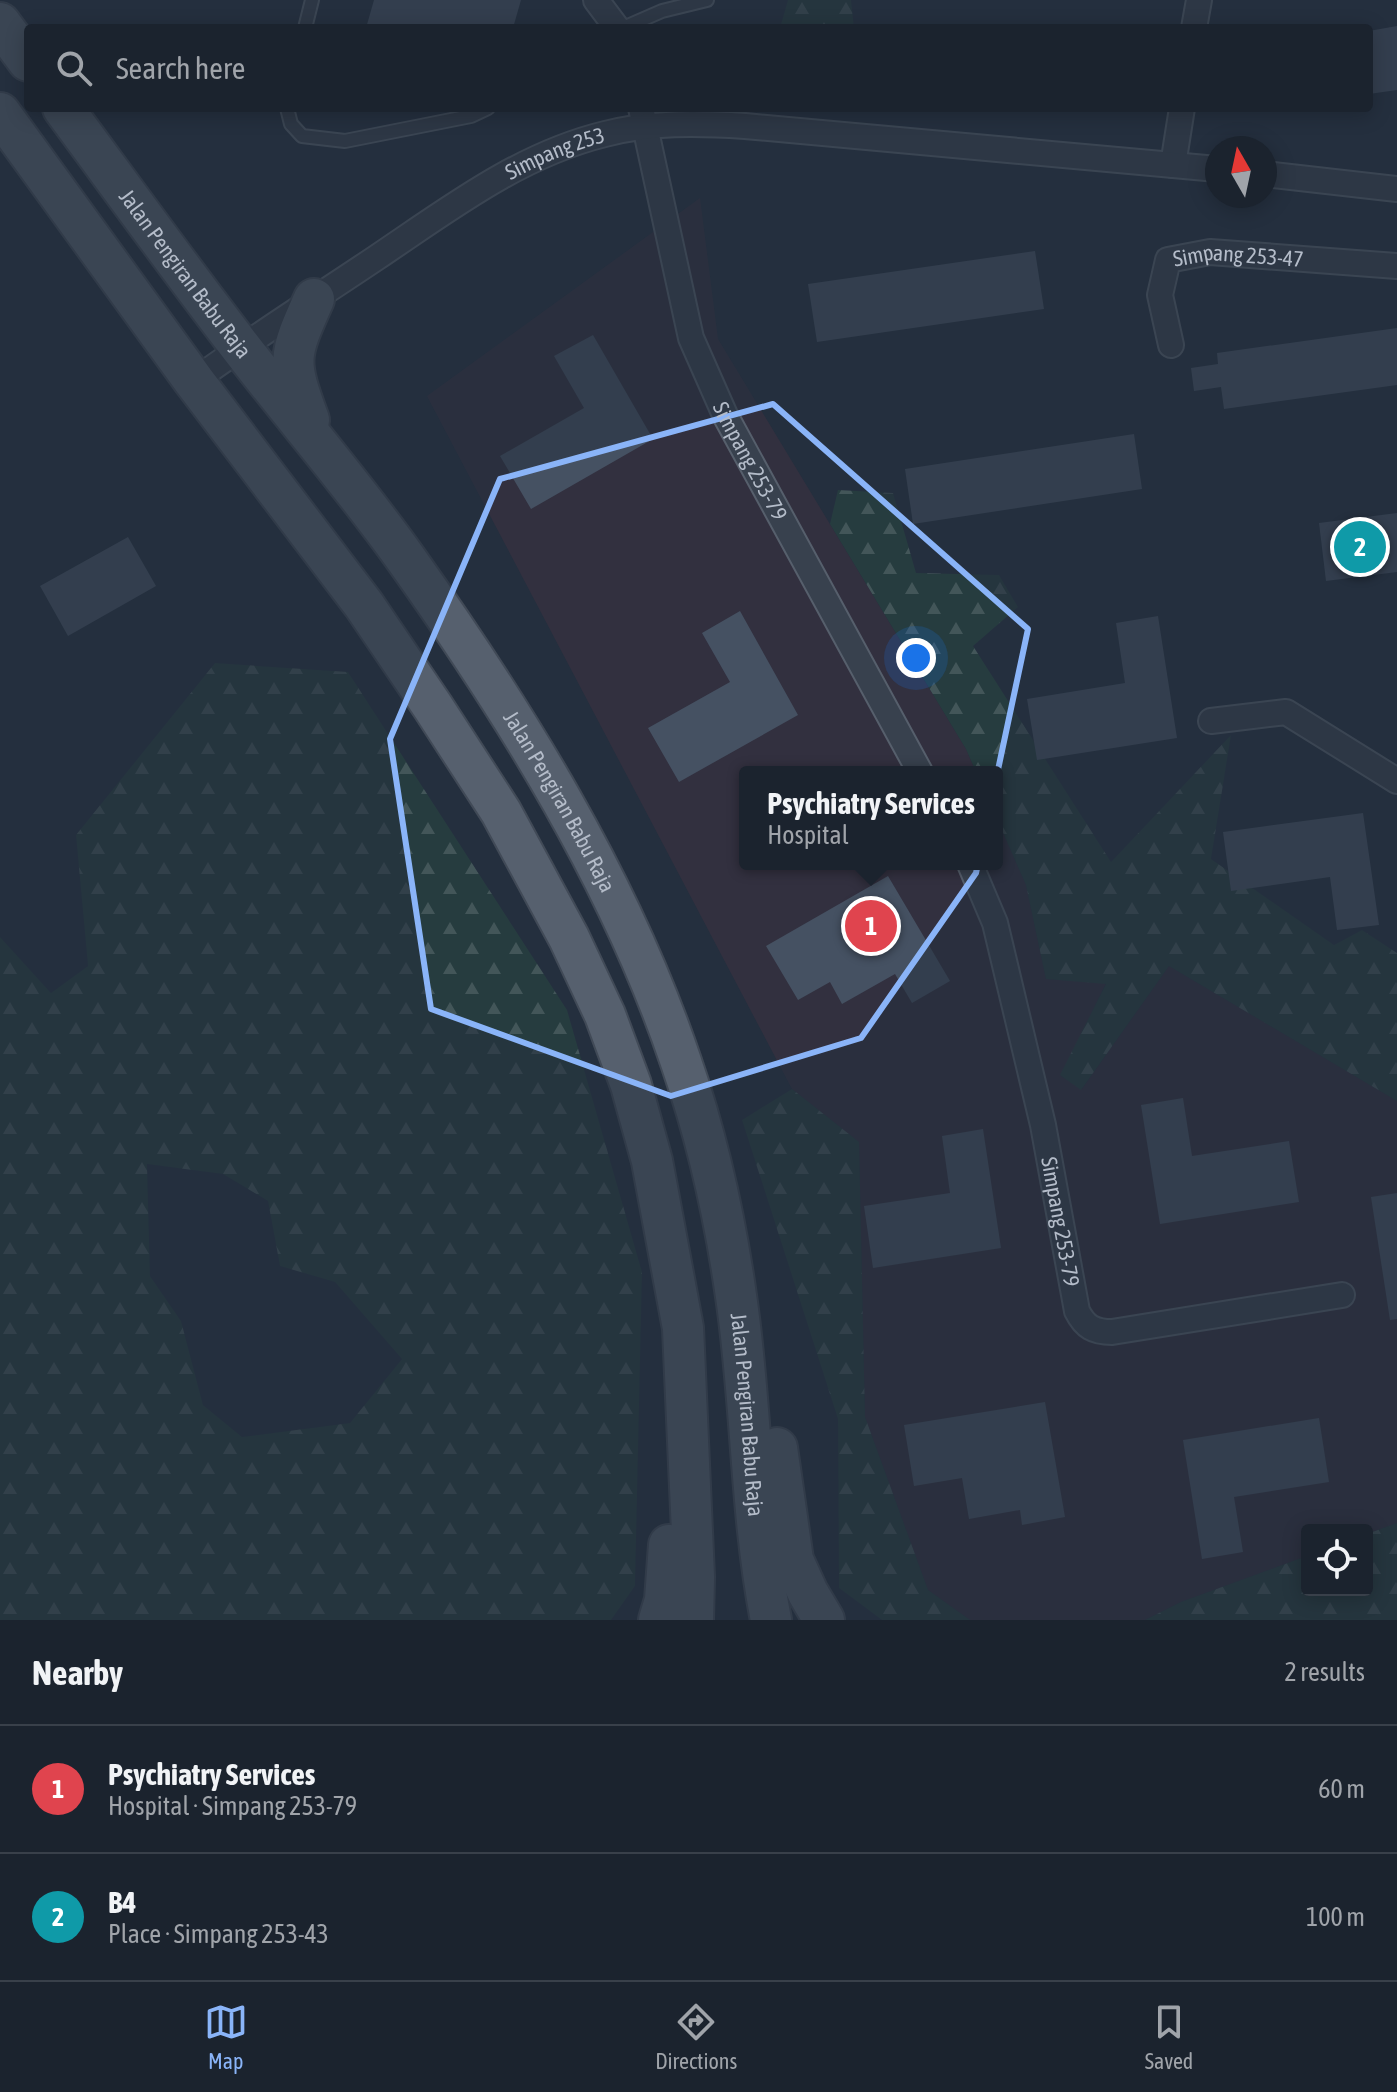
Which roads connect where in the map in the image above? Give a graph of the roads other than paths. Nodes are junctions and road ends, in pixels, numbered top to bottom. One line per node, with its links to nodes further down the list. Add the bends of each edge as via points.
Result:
1 (312, 0): 6 (lane)
2 (596, 0): 7 (street)
3 (707, 0): 8 (lane)
4 (1199, 0): 9 (street)
5 (0, 23): 10 (main road)
6 (306, 24)
7 (614, 24)
8 (632, 24)
9 (1195, 24)
10 (24, 56)
11 (66, 112): 24 (main road, Jalan Pengiran Babu Raja)
12 (288, 112): 13 (lane, via 302,136 345,141)
13 (480, 112)
14 (1181, 112): 17 (street)
15 (0, 113): 25 (main road)
16 (643, 117): 17 (street, Simpang 253); 22 (street, Simpang 253, via 496,177); 28 (street, Simpang 253-79, via 691,338 725,415)
17 (1173, 165): 18 (street, Simpang 253)
18 (1205, 168)
19 (1277, 175): 20 (street)
20 (1397, 189)
21 (1397, 266): 23 (street, Simpang 253-47, via 1210,252 1168,260 1160,295)
22 (314, 299): 24 (street, Simpang 253); 26 (main road, via 292,355 297,390)
23 (1171, 345)
24 (241, 347): 25 (street, Simpang 253); 26 (main road, Jalan Pengiran Babu Raja)
25 (194, 381): 33 (main road, via 364,605 433,707 501,812 569,938 631,1085 665,1220)
26 (321, 450): 32 (main road, Jalan Pengiran Babu Raja, via 404,556 478,665 556,792 616,904 681,1061)
27 (1211, 721): 29 (street, via 1286,712)
28 (917, 766)
29 (1397, 781)
30 (973, 870): 31 (street, Simpang 253-79, via 995,923 1082,1321 1090,1329 1112,1332)
31 (1342, 1295)
32 (737, 1297): 36 (main road, Jalan Pengiran Babu Raja); 37 (main road, via 764,1342 793,1560)
33 (683, 1328): 34 (main road, via 669,1366 669,1569); 35 (main road)
34 (659, 1620)
35 (693, 1620)
36 (771, 1620)
37 (824, 1620)

